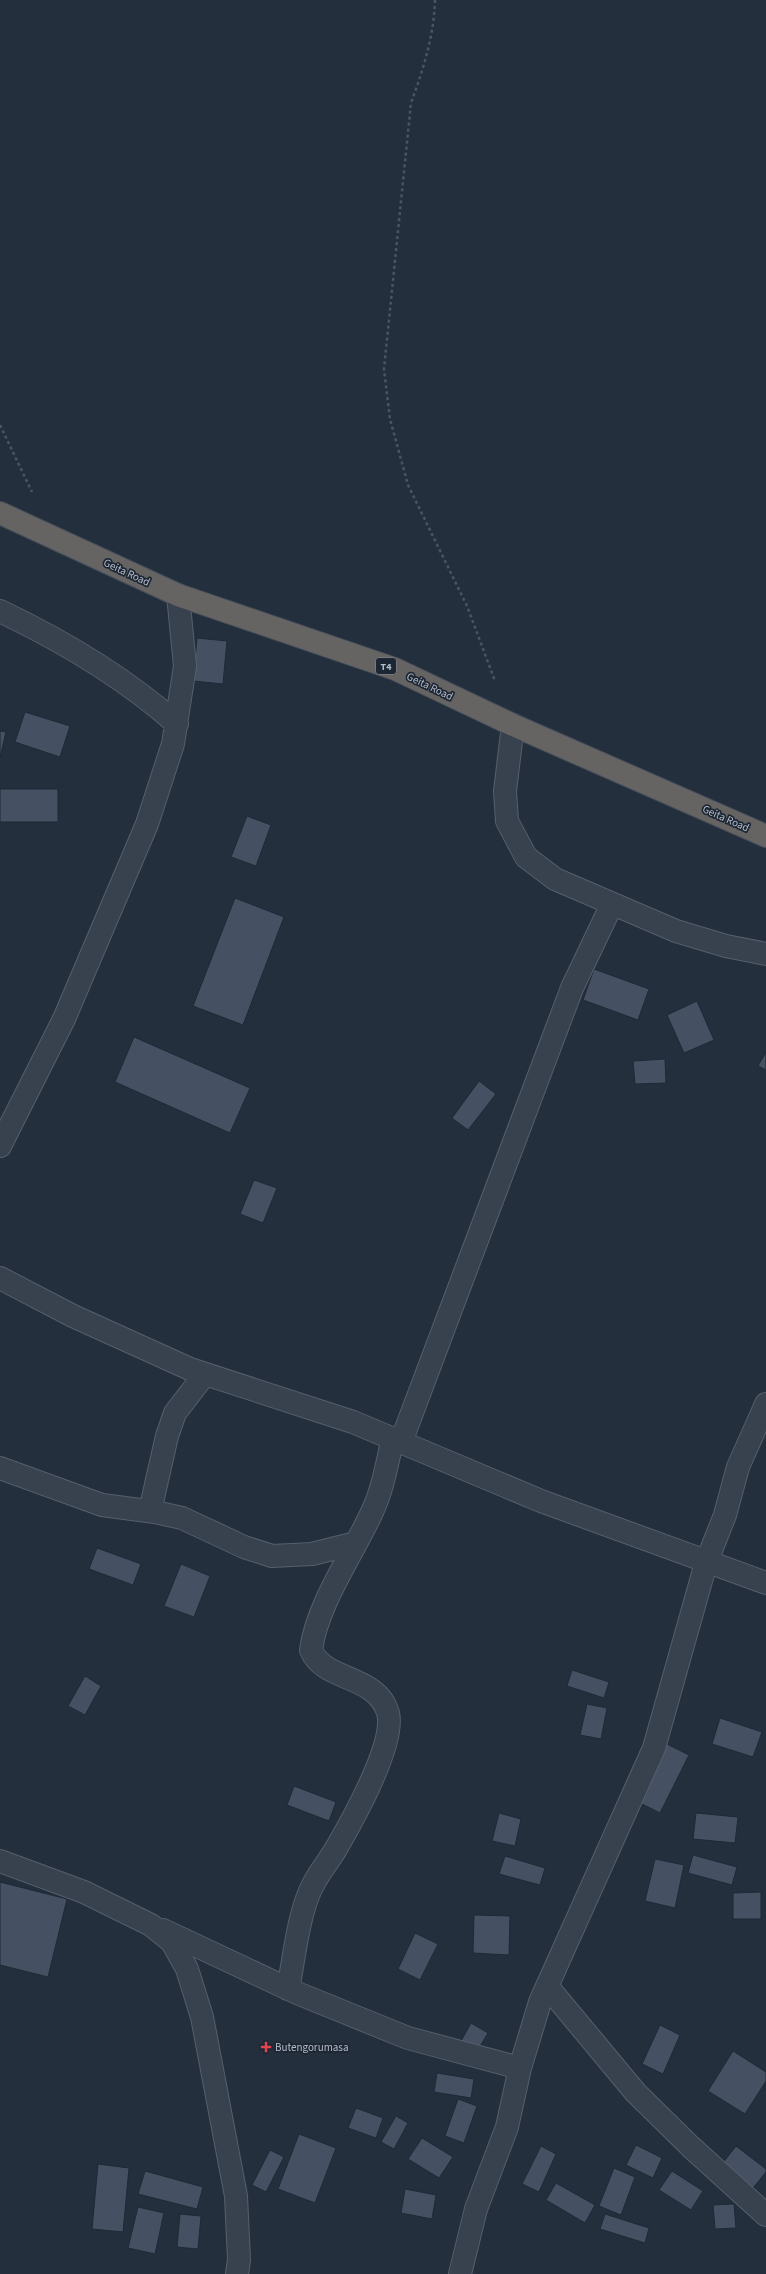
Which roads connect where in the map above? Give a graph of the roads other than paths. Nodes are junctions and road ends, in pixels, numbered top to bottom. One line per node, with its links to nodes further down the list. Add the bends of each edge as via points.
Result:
1 (0, 513): 2 (highway, Geita Road / T4)
2 (178, 595): 4 (highway, Geita Road / T4, via 395,669); 5 (street, via 185,666)
3 (0, 611): 5 (street, via 38,629 110,672 154,703)
4 (506, 722): 6 (highway, Geita Road / T4); 7 (street, via 507,821 526,857 555,880)
5 (177, 724): 9 (street, via 147,824 64,1019)
6 (766, 836)
7 (612, 904): 8 (street, via 676,931 726,946); 13 (street, via 572,988)
8 (766, 954)
9 (0, 1146)
10 (0, 1278): 11 (street, via 73,1316)
11 (205, 1374): 13 (street, via 353,1422); 15 (street, via 175,1413 167,1436)
12 (766, 1404): 17 (street, via 738,1467 725,1515)
13 (397, 1440): 16 (street, via 373,1511); 17 (street, via 541,1501)
14 (0, 1468): 15 (street, via 102,1505)
15 (150, 1512): 16 (street, via 182,1518 232,1542 272,1556 312,1554)
16 (356, 1543): 22 (street, via 316,1627 311,1650 322,1665 361,1683 374,1693 388,1714 387,1736 383,1754 362,1799 336,1849 317,1874 309,1893)
17 (706, 1563): 18 (street); 21 (street, via 654,1748)
18 (766, 1583)
19 (0, 1861): 20 (street, via 84,1892)
20 (151, 1925): 22 (street); 25 (street, via 172,1942 187,1969 202,2017 236,2196 240,2260)
21 (547, 1986): 23 (street); 24 (street, via 636,2093)
22 (288, 1989): 23 (street, via 408,2038)
23 (520, 2068): 26 (street, via 507,2127 476,2209)
24 (766, 2215)
25 (237, 2274)
26 (460, 2274)

